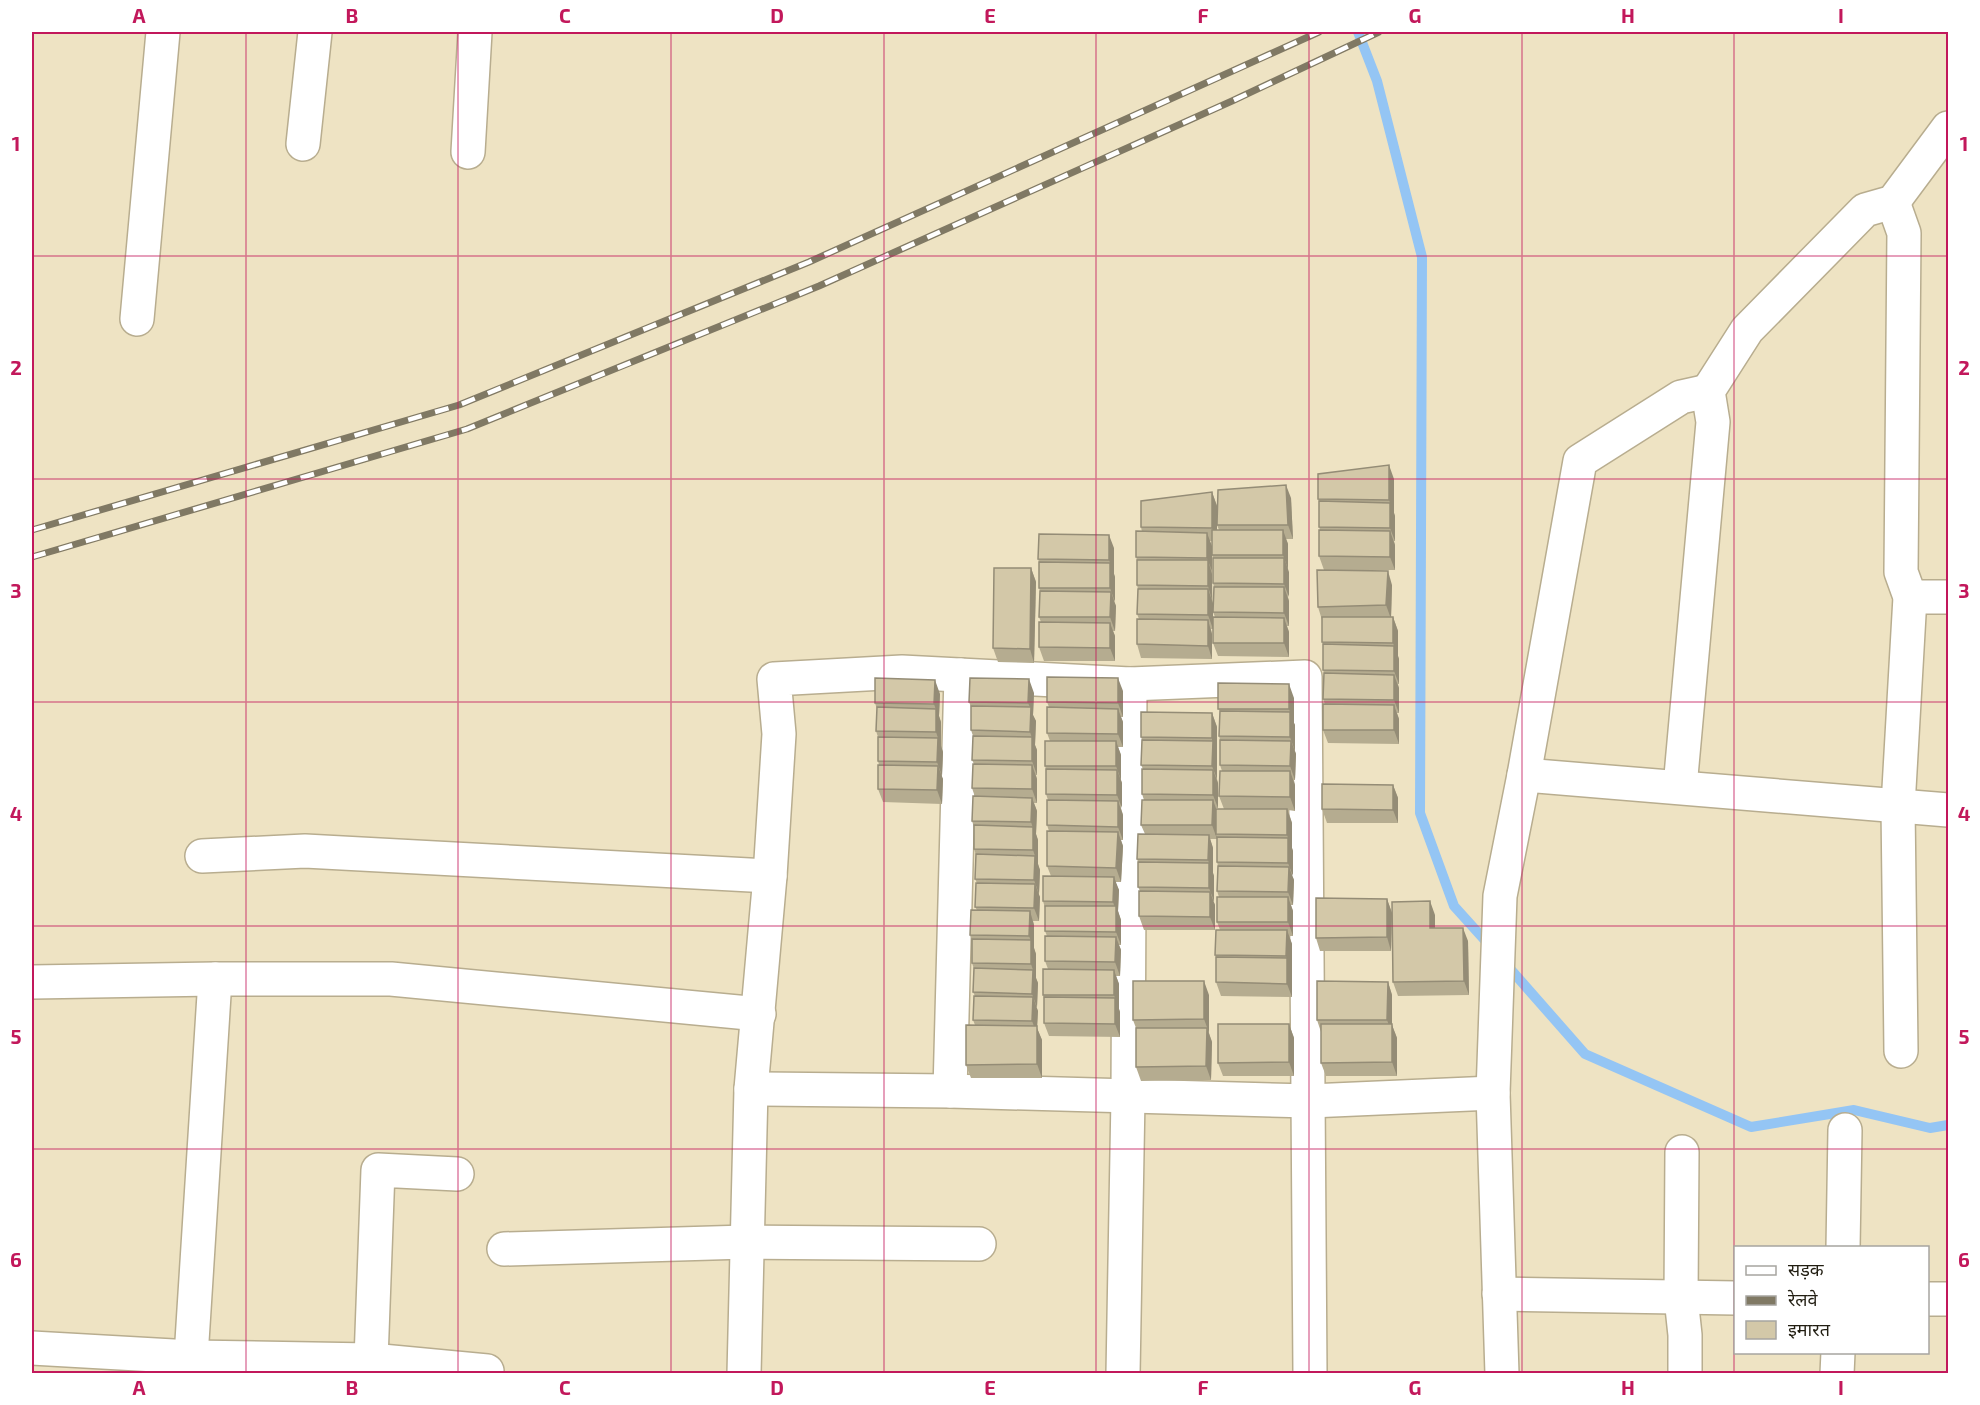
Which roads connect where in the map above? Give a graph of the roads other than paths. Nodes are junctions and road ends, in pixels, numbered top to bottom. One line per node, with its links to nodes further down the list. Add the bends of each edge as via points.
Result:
1 (163, 32): 8 (street)
2 (315, 32): 5 (street)
3 (475, 32): 6 (street)
4 (1948, 128): 7 (street)
5 (303, 144)
6 (468, 152)
7 (1893, 202): 9 (street, via 1865,210 1747,330); 10 (street, via 1904,233 1901,572)
8 (137, 319)
9 (1708, 391): 14 (street, via 1681,397 1580,461); 15 (street, via 1713,422)
10 (1910, 597): 11 (street); 16 (street)
11 (1948, 597)
12 (961, 675): 13 (street); 19 (street, via 902,672 774,679 779,734); 25 (street)
13 (1130, 684): 27 (street); 28 (street, via 1305,677)
14 (1524, 775): 15 (street); 26 (street, via 1500,896)
15 (1680, 787): 16 (street)
16 (1898, 806): 17 (street); 23 (street)
17 (1948, 810)
18 (202, 856): 19 (street, via 305,851)
19 (770, 876): 22 (street)
20 (215, 979): 21 (street); 22 (street, via 391,979); 43 (street)
21 (32, 982)
22 (759, 1014): 24 (street)
23 (1901, 1051)
24 (751, 1089): 25 (street); 32 (street)
25 (950, 1091): 27 (street)
26 (1493, 1093): 28 (street); 36 (street)
27 (1128, 1097): 28 (street); 47 (street)
28 (1310, 1101): 48 (street)
29 (1845, 1130): 34 (street)
30 (1682, 1152): 37 (street)
31 (457, 1174): 44 (street, via 378,1170)
32 (746, 1242): 33 (street); 35 (street); 46 (street)
33 (979, 1244)
34 (1843, 1246)
35 (504, 1249)
36 (1499, 1294): 37 (street); 49 (street)
37 (1681, 1298): 38 (street); 50 (street)
38 (1734, 1298)
39 (1929, 1299): 40 (street)
40 (1948, 1299)
41 (32, 1348): 43 (street)
42 (1838, 1354): 51 (street)
43 (191, 1357): 44 (street)
44 (371, 1360): 45 (street)
45 (487, 1371)
46 (744, 1374)
47 (1123, 1374)
48 (1310, 1374)
49 (1502, 1374)
50 (1685, 1374)
51 (1837, 1374)

